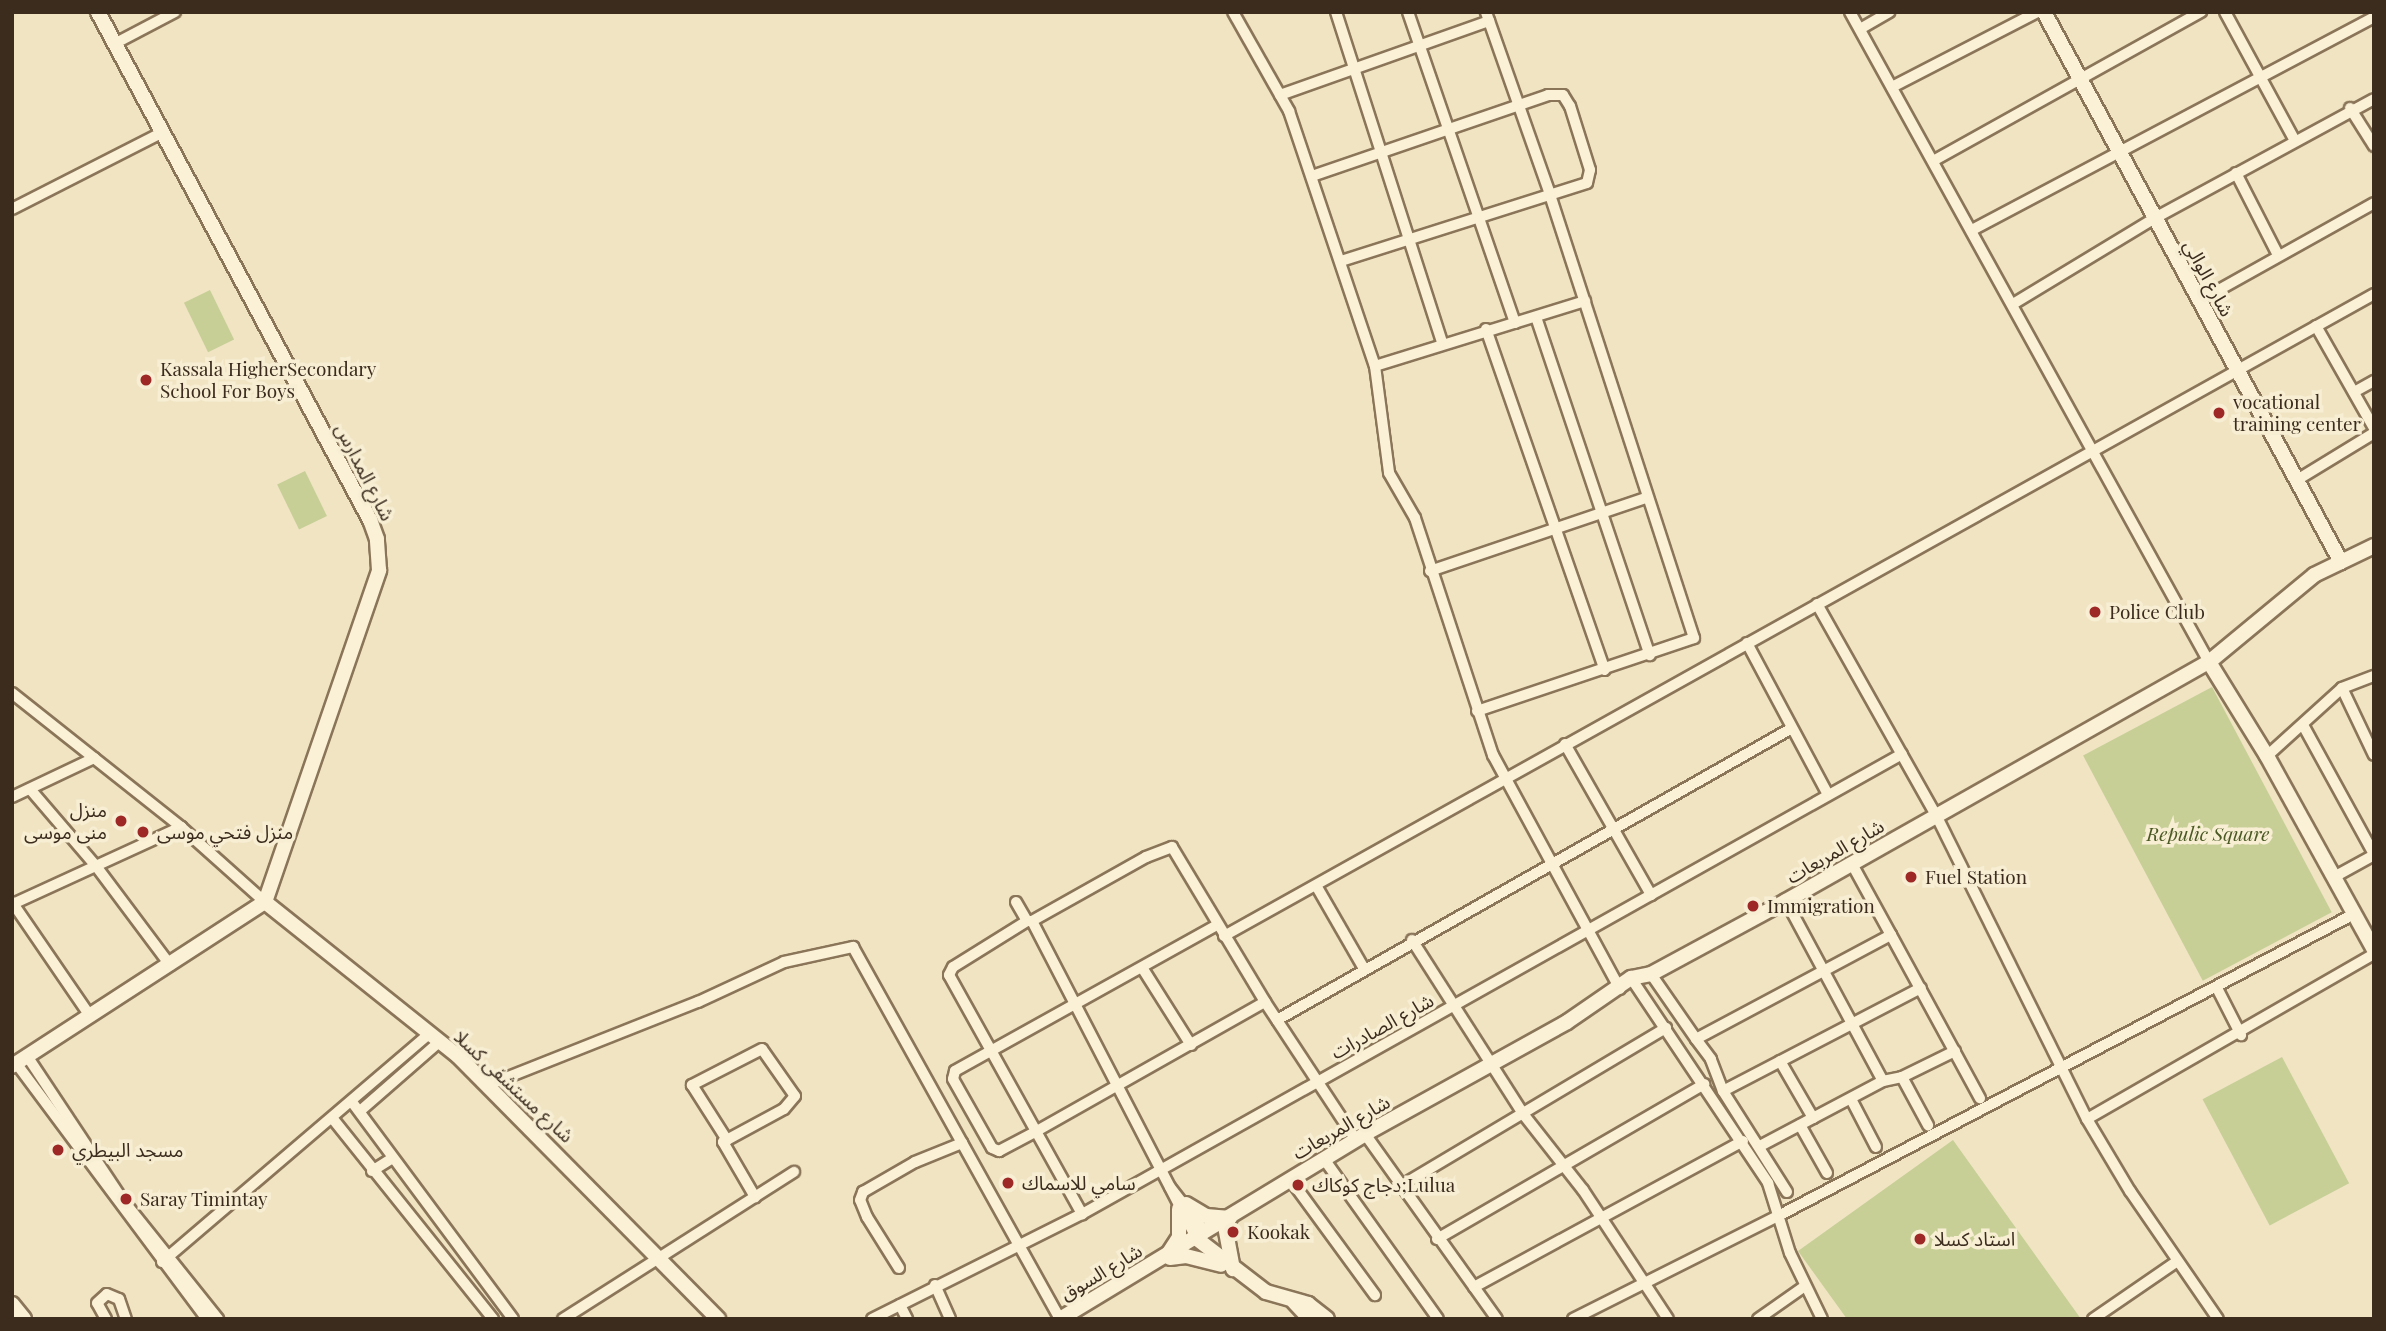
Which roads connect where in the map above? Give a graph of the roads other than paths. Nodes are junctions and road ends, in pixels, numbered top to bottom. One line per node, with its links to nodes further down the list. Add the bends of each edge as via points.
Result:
1 (98, 12): 15 (street, شارع المدارس)
2 (175, 12): 15 (street)
3 (1233, 12): 21 (street)
4 (1336, 12): 17 (street)
5 (1408, 12): 16 (street)
6 (1850, 12): 14 (street)
7 (1890, 12): 14 (street)
8 (2037, 12): 20 (street)
9 (2044, 12): 19 (street, شارع الوالي)
10 (2202, 12): 19 (street)
11 (2225, 12): 18 (street)
12 (1487, 17): 16 (street); 23 (street)
13 (2374, 17): 18 (street)
14 (1860, 29): 20 (street)
15 (114, 44): 26 (street, شارع المدارس)
16 (1419, 46): 17 (street); 25 (street)
17 (1354, 68): 21 (street); 29 (street)
18 (2260, 76): 27 (street); 30 (street)
19 (2080, 79): 30 (street, شارع الوالي); 31 (street)
20 (1892, 88): 31 (street)
21 (1280, 95): 33 (street)
22 (2374, 99): 24 (street)
23 (1519, 106): 25 (street); 34 (street); 34 (street, via 1563,94 1570,106 1591,178)
24 (2350, 108): 27 (street); 28 (street)
25 (1448, 131): 29 (street); 37 (street)
26 (163, 132): 36 (street); 96 (street, شارع المدارس, via 377,539 375,587)
27 (2295, 141): 32 (street)
28 (2374, 146)
29 (1381, 152): 33 (street); 40 (street)
30 (2120, 155): 38 (street, شارع الوالي); 39 (street)
31 (1933, 161): 39 (street)
32 (2236, 173): 38 (street); 41 (street)
33 (1312, 176): 42 (street)
34 (1550, 194): 37 (street); 44 (street)
35 (2374, 203): 41 (street)
36 (12, 209)
37 (1477, 218): 40 (street); 48 (street)
38 (2155, 218): 45 (street, شارع الوالي); 46 (street)
39 (1972, 230): 46 (street)
40 (1410, 239): 42 (street); 51 (street)
41 (2278, 255): 45 (street)
42 (1341, 261): 52 (street)
43 (2374, 294): 49 (street)
44 (1585, 301): 47 (street); 59 (street)
45 (2199, 301): 53 (street, شارع الوالي)
46 (2013, 304): 57 (street)
47 (1536, 317): 48 (street); 60 (street)
48 (1516, 323): 50 (street)
49 (2316, 326): 53 (street); 55 (street)
50 (1486, 329): 51 (street); 61 (street)
51 (1442, 343): 52 (street)
52 (1375, 366): 64 (street, via 1389,473 1415,518)
53 (2237, 371): 57 (street); 58 (street, شارع الوالي)
54 (2374, 381): 55 (street)
55 (2354, 392): 56 (street)
56 (2374, 431): 58 (street)
57 (2093, 448): 65 (street); 68 (street)
58 (2297, 480): 63 (street, شارع الوالي)
59 (1648, 497): 60 (street); 67 (street, via 1694,638)
60 (1601, 512): 61 (street); 67 (street)
61 (1556, 527): 64 (street); 69 (street)
62 (2374, 546): 63 (street, شارع المربعات)
63 (2341, 562): 68 (street, شارع المربعات, via 2295,590)
64 (1430, 571): 73 (street)
65 (1817, 604): 66 (street); 78 (street)
66 (1747, 643): 75 (street); 76 (street)
67 (1650, 655): 69 (street)
68 (2209, 662): 79 (street); 85 (street, شارع المربعات)
69 (1605, 670): 73 (street)
70 (2374, 676): 71 (street)
71 (2342, 688): 74 (street); 77 (street)
72 (15, 698): 80 (street)
73 (1477, 711): 81 (street)
74 (2303, 725): 79 (street); 88 (street)
75 (1792, 728): 83 (street); 87 (street)
76 (1565, 744): 81 (street); 87 (street)
77 (2373, 753)
78 (1902, 754): 83 (street, شارع الصادرات); 85 (street)
79 (2267, 756): 92 (street)
80 (94, 758): 82 (street); 86 (street)
81 (1504, 780): 89 (street); 93 (street)
82 (30, 789): 84 (street); 91 (street)
83 (1828, 795): 94 (street, شارع الصادرات)
84 (12, 797)
85 (1936, 815): 90 (street, شارع المربعات); 132 (street)
86 (181, 827): 91 (street); 96 (street)
87 (1615, 830): 89 (street); 94 (street)
88 (2374, 854): 92 (street)
89 (1553, 863): 102 (street); 105 (street)
90 (1852, 864): 95 (street, شارع المربعات); 103 (street)
91 (96, 866): 98 (street); 107 (street)
92 (2334, 877): 99 (street)
93 (1317, 887): 104 (street); 108 (street)
94 (1651, 895): 102 (street, شارع الصادرات)
95 (1786, 901): 110 (street); 111 (street, شارع المربعات)
96 (265, 902): 107 (street); 124 (street, شارع مستشفى كسلا)
97 (1016, 902): 100 (street)
98 (14, 903): 119 (street)
99 (2354, 914): 106 (street); 114 (street)
100 (1030, 921): 101 (street, via 1172,847); 117 (street); 128 (street, via 953,967 949,975)
101 (1217, 925): 104 (street); 109 (street)
102 (1588, 931): 115 (street); 118 (street, شارع الصادرات)
103 (1891, 935): 110 (street); 113 (street)
104 (1224, 936): 116 (street)
105 (1412, 940): 108 (street); 118 (street)
106 (2374, 952): 123 (street)
107 (170, 965): 119 (street)
108 (1363, 967): 120 (street)
109 (1143, 969): 117 (street); 126 (street)
110 (1824, 971): 121 (street); 125 (street)
111 (1651, 974): 112 (street, شارع المربعات); 125 (street)
112 (1631, 978): 115 (street, شارع المربعات); 122 (street)
113 (1921, 988): 121 (street); 127 (street)
114 (2217, 988): 123 (street); 132 (street)
115 (1620, 990): 131 (street, شارع المربعات)
116 (1265, 1002): 120 (street); 126 (street)
117 (1074, 1006): 128 (street); 138 (street)
118 (1452, 1008): 131 (street); 134 (street, شارع الصادرات)
119 (90, 1016): 130 (street)
120 (1277, 1020): 134 (street)
121 (1852, 1023): 129 (street); 135 (street)
122 (1666, 1028): 136 (street); 144 (street)
123 (2241, 1035): 147 (street)
124 (434, 1038): 137 (street, شارع مستشفى كسلا); 142 (street); 143 (street)
125 (1696, 1039): 139 (street, via 1711,1059)
126 (1191, 1045): 138 (street)
127 (1955, 1051): 133 (street); 141 (street)
128 (989, 1052): 150 (street); 150 (street, via 955,1070 953,1076 992,1148 999,1151)
129 (1780, 1061): 139 (street); 145 (street)
130 (18, 1062): 177 (street)
131 (1491, 1063): 144 (street); 151 (street, شارع المربعات)
132 (2061, 1067): 147 (street); 170 (street)
133 (1902, 1077): 135 (street); 149 (street)
134 (1320, 1080): 151 (street); 160 (street, شارع الصادرات)
135 (1883, 1081): 140 (street)
136 (1704, 1083): 152 (street); 159 (street)
137 (488, 1085): 154 (street, via 698,1002 784,962 849,946 857,951); 176 (street, شارع مستشفى كسلا)
138 (1119, 1086): 150 (street); 160 (street)
139 (1723, 1091): 155 (street)
140 (1851, 1098): 145 (street); 156 (street)
141 (1980, 1098)
142 (352, 1102): 143 (street); 146 (street)
143 (360, 1111): 157 (street)
144 (1524, 1115): 159 (street); 165 (street)
145 (1813, 1118): 148 (street)
146 (333, 1119): 161 (street); 177 (street)
147 (2087, 1119): 179 (street)
148 (1800, 1125): 155 (street); 163 (street)
149 (1928, 1125)
150 (1035, 1132): 169 (street)
151 (1360, 1137): 158 (street, شارع المربعات); 165 (street)
152 (1743, 1140): 170 (street); 171 (street)
153 (723, 1142): 153 (street, via 727,1140 692,1086 762,1049 795,1096 784,1110); 167 (street)
154 (962, 1143): 175 (street); 180 (street, via 915,1162 863,1192 860,1200 867,1217)
155 (1760, 1146): 166 (street)
156 (1876, 1147)
157 (391, 1159): 161 (street); 190 (street)
158 (1324, 1159): 164 (street, شارع المربعات); 205 (street)
159 (1564, 1164): 171 (street); 174 (street)
160 (1162, 1169): 168 (street); 169 (street, شارع الصادرات)
161 (372, 1171): 196 (street)
162 (794, 1172): 167 (street)
163 (1827, 1173)
164 (1290, 1179): 172 (street, شارع المربعات); 186 (street)
165 (1399, 1187): 174 (street)
166 (1787, 1192)
167 (755, 1197): 176 (street)
168 (1183, 1206): 172 (street); 173 (street); 178 (street, via 1179,1237)
169 (1082, 1214): 175 (street, شارع الصادرات)
170 (1780, 1216): 183 (street); 184 (street)
171 (1601, 1217): 183 (street); 185 (street)
172 (1227, 1220): 173 (street, شارع المربعات); 181 (street)
173 (1201, 1236): 178 (street, شارع المربعات); 181 (street)
174 (1437, 1239): 185 (street)
175 (1018, 1246): 182 (street, شارع الصادرات); 203 (street)
176 (661, 1257): 198 (street); 199 (street, شارع مستشفى كسلا)
177 (164, 1259): 194 (street); 195 (street)
178 (1161, 1259): 181 (street, via 1211,1260); 203 (street, شارع السوق)
179 (2176, 1262): 211 (street); 212 (street)
180 (899, 1268)
181 (1232, 1269): 189 (street)
182 (935, 1285): 188 (street, شارع الصادرات); 202 (street)
183 (1643, 1286): 207 (street); 208 (street)
184 (1805, 1286): 209 (street); 210 (street)
185 (1475, 1287): 206 (street)
186 (1375, 1295)
187 (12, 1304): 191 (street)
188 (900, 1305): 200 (street, شارع الصادرات); 201 (street)
189 (1301, 1311): 204 (street)
190 (512, 1317): 197 (street)
191 (24, 1319)
192 (106, 1319): 193 (street, via 97,1303 107,1294 119,1299)
193 (125, 1319)
194 (207, 1319)
195 (218, 1319)
196 (493, 1319)
197 (524, 1319)
198 (563, 1319)
199 (718, 1319)
200 (872, 1319)
201 (907, 1319)
202 (950, 1319)
203 (1060, 1319)
204 (1327, 1319)
205 (1438, 1319)
206 (1497, 1319)
207 (1573, 1319)
208 (1668, 1319)
209 (1758, 1319)
210 (1822, 1319)
211 (2093, 1319)
212 (2218, 1319)

